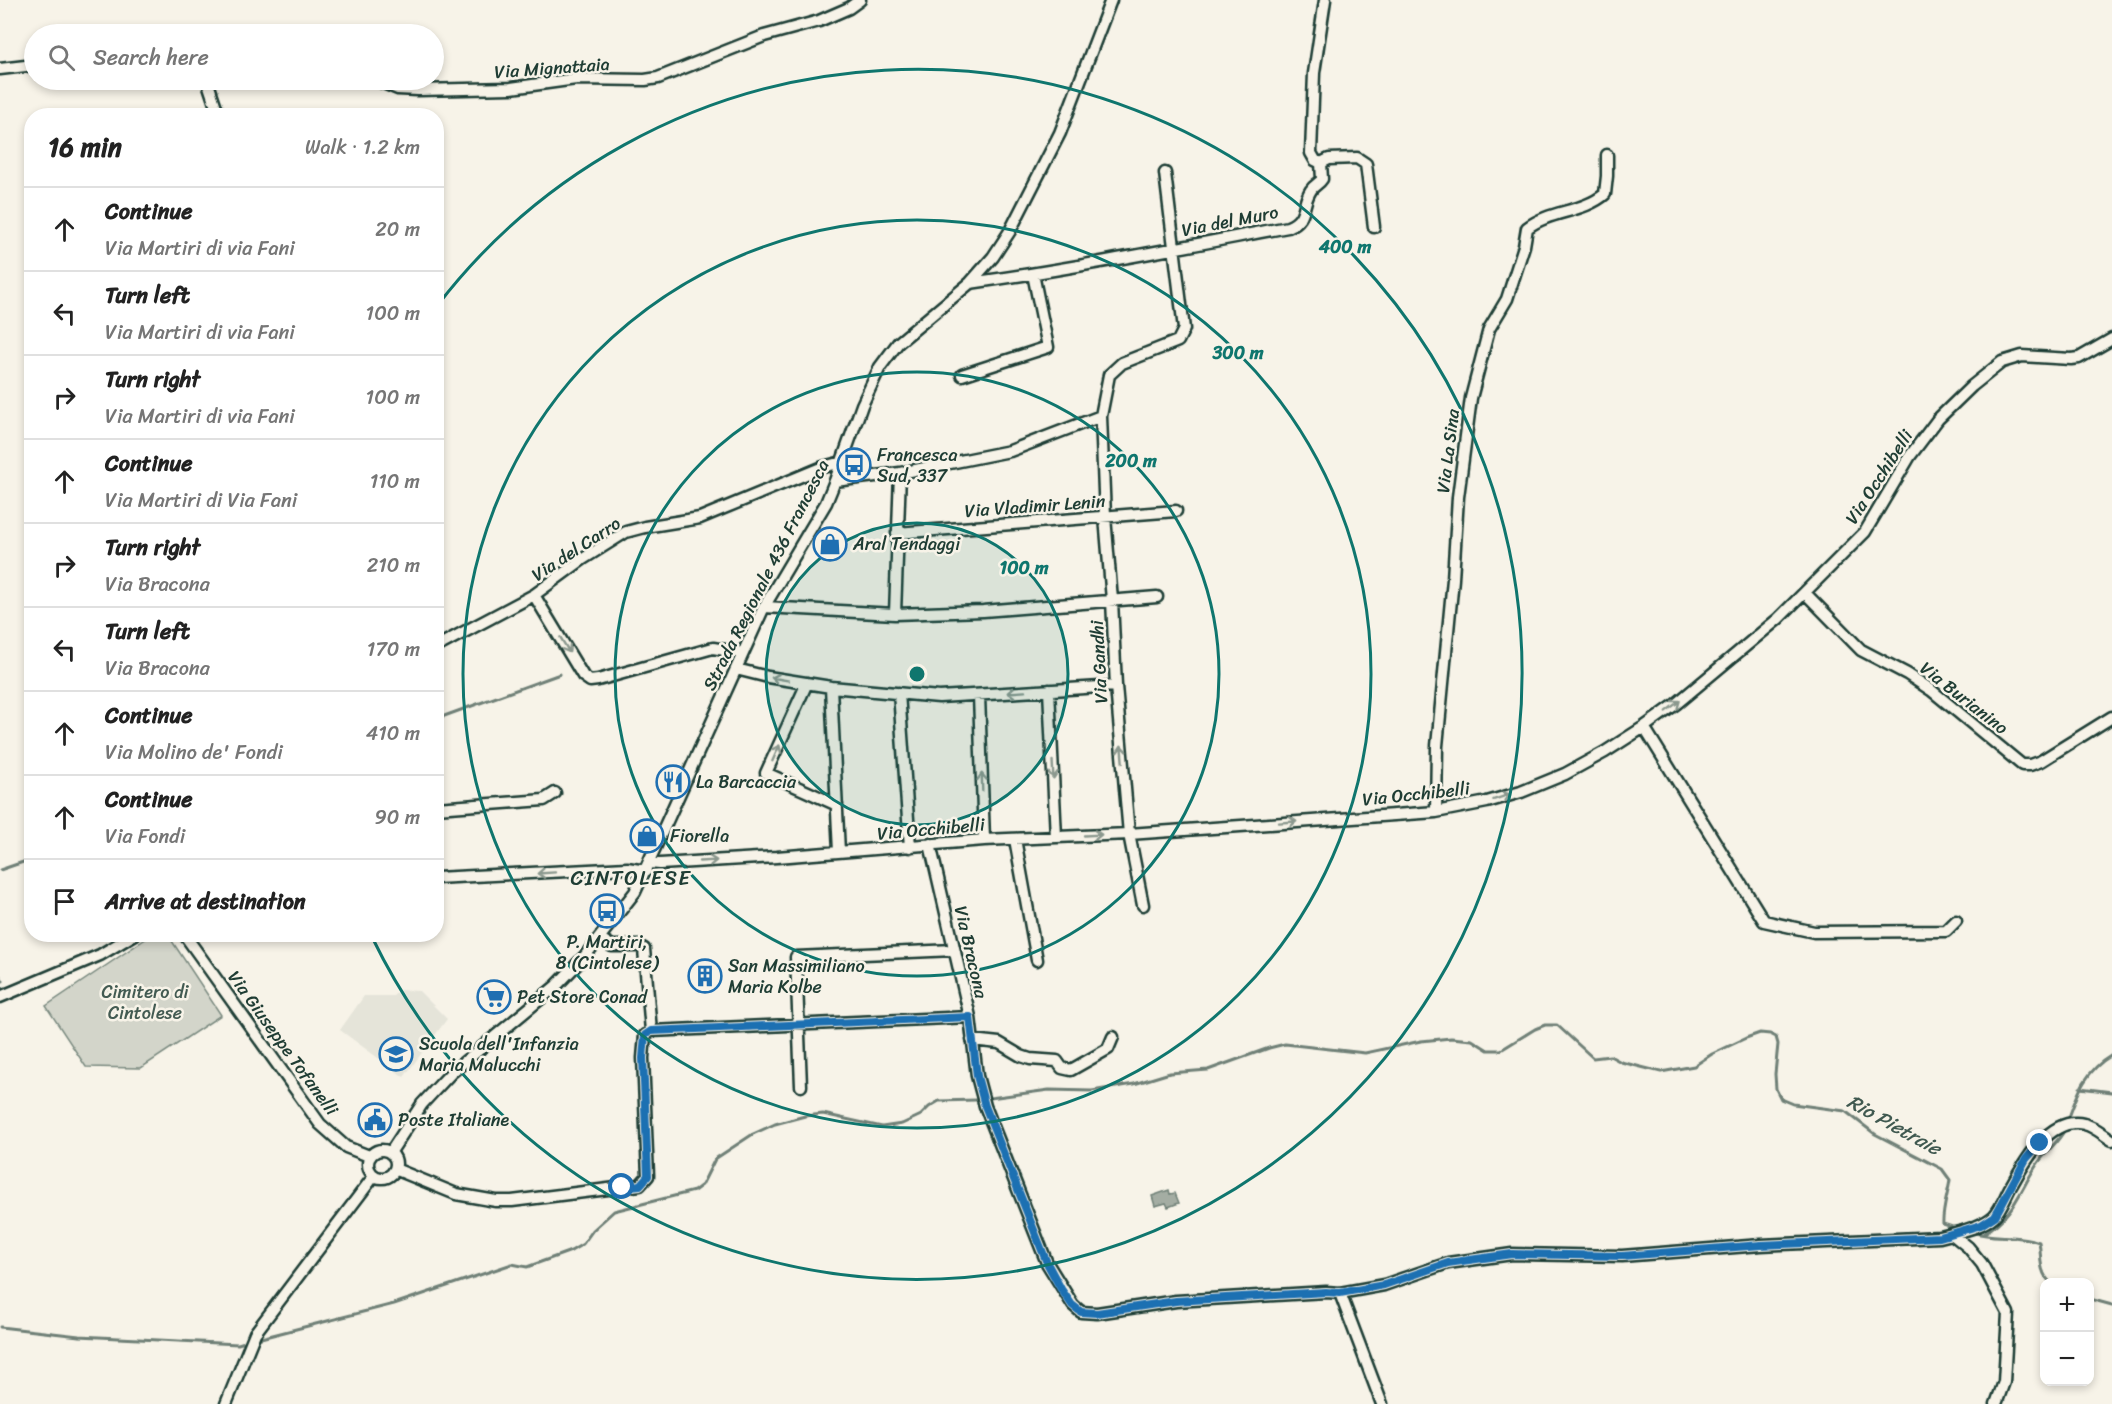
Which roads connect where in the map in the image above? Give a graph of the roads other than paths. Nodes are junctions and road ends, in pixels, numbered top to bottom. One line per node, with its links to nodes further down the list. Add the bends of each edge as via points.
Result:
1 (860, 0): 6 (street, Via Mignattaia, via 819,21 764,36 658,78 576,79 511,88)
2 (1111, 0): 15 (street, Strada Regionale 436 Francesca, via 1060,133 1010,231)
3 (1325, 0): 10 (street, via 1314,73 1311,153)
4 (24, 65): 5 (street)
5 (0, 69)
6 (444, 89)
7 (210, 90): 8 (street)
8 (216, 108)
9 (1606, 155): 45 (street, Via La Sina, via 1605,194 1595,203 1536,221 1527,228 1507,299 1490,329 1482,357 1458,497 1437,746)
10 (1321, 163): 12 (street, via 1357,158 1366,164); 13 (street, Via del Muro, via 1322,179 1311,189 1295,224)
11 (1165, 173): 13 (street, Via Gandhi)
12 (1374, 227)
13 (1173, 249): 14 (street, Via del Muro); 18 (street, Via Gandhi, via 1184,329 1178,341 1122,363 1109,375)
14 (1033, 274): 15 (street, Via del Muro); 17 (street, via 1048,347)
15 (970, 283): 19 (street, Strada Regionale 436 Francesca, via 898,343 880,367)
16 (2112, 339): 25 (street, Via Occhibelli, via 2079,358 2022,356 2002,362 1972,386 1938,419 1910,456 1865,532)
17 (962, 375)
18 (1101, 416): 20 (street, via 1010,451); 23 (street, Via Gandhi)
19 (842, 462): 21 (street, Strada Regionale 436 Francesca); 26 (street, Via del Carro, via 700,518 626,532)
20 (900, 473): 21 (street); 24 (street)
21 (835, 482): 29 (street, Strada Regionale 436 Francesca)
22 (1176, 511): 23 (street, Via Vladimir Lenin)
23 (1105, 517): 24 (street, Via Vladimir Lenin); 28 (street, Via Gandhi)
24 (897, 533): 30 (street)
25 (1806, 594): 40 (street, Via Burianino, via 1861,650 1931,690 2022,765 2041,761); 41 (street, Via Occhibelli, one-way to 25, via 1706,680)
26 (534, 595): 31 (street, Via del Carro); 32 (street, one-way to 32, via 583,676 590,681 713,648)
27 (1157, 597): 28 (street)
28 (1112, 600): 30 (street); 35 (street, Via Gandhi)
29 (764, 607): 30 (street); 32 (street, Strada Regionale 436 Francesca)
30 (894, 614)
31 (444, 643)
32 (742, 653): 33 (street, Strada Regionale 436 Francesca)
33 (736, 669): 34 (street, one-way to 33); 53 (street, Strada Regionale 436 Francesca)
34 (807, 683): 36 (street); 43 (street, one-way to 34, via 766,773)
35 (1116, 686): 37 (street); 46 (street, Via Gandhi, one-way to 35)
36 (831, 687): 38 (street); 43 (street)
37 (1049, 690): 39 (street, one-way to 39); 47 (street, one-way to 47)
38 (899, 693): 39 (street, via 939,697); 51 (street)
39 (980, 695): 49 (street, one-way to 39)
40 (2112, 717)
41 (1644, 727): 45 (street, Via Occhibelli, one-way to 41, via 1487,802 1565,774); 56 (street, via 1764,921 1814,932 1946,931)
42 (555, 792): 44 (street, via 544,800)
43 (837, 805): 52 (street)
44 (444, 807)
45 (1436, 812): 46 (street, Via Occhibelli, one-way to 45)
46 (1129, 834): 47 (street, Via Occhibelli, one-way to 46); 55 (street, Via Gandhi)
47 (1056, 837): 48 (street, Via Occhibelli)
48 (1015, 839): 49 (street, Via Occhibelli); 61 (street)
49 (984, 840): 50 (street, Via Occhibelli)
50 (930, 844): 51 (street, Via Occhibelli); 60 (street, Via Bracona)
51 (910, 847): 52 (street, Via Occhibelli)
52 (839, 852): 53 (street, Via Occhibelli, one-way to 52)
53 (648, 867): 54 (street, Via Occhibelli, one-way to 54); 57 (street, Strada Regionale 436 Francesca, via 635,892)
54 (444, 878)
55 (1143, 905)
56 (1956, 921)
57 (599, 938): 65 (street, via 612,946 644,949); 70 (street, Strada Regionale 436 Francesca, via 548,993 451,1073 422,1104)
58 (121, 942): 62 (street)
59 (190, 942): 71 (street, Via Giuseppe Tofanelli, via 320,1124 346,1147)
60 (954, 950): 63 (street, Via Bracona); 64 (street, via 796,957)
61 (1037, 960)
62 (0, 997)
63 (970, 1017): 64 (street); 67 (street, Via Bracona)
64 (799, 1025): 65 (street); 68 (street)
65 (651, 1031): 72 (street, via 645,1035 643,1058 648,1176 640,1185 496,1201 456,1194)
66 (1113, 1037): 67 (street, via 1108,1049 1071,1070 1062,1068 1057,1061 1021,1056 999,1043)
67 (972, 1041): 75 (street, Via Bracona, via 985,1106 1040,1247 1061,1289 1081,1312 1176,1301)
68 (801, 1086)
69 (2112, 1140): 74 (street, via 2087,1124 2062,1124 2026,1159 1995,1216)
70 (390, 1153): 71 (street, via 377,1150); 72 (street)
71 (369, 1156): 73 (street, via 367,1165)
72 (395, 1169): 73 (street, via 386,1177)
73 (374, 1176): 76 (street, via 255,1333)
74 (1952, 1234): 75 (street, via 1622,1256 1512,1254 1448,1263 1384,1285); 78 (street, via 1982,1264 2007,1313 2004,1382)
75 (1340, 1293): 77 (street)
76 (226, 1404)
77 (1382, 1404)
78 (1996, 1404)

